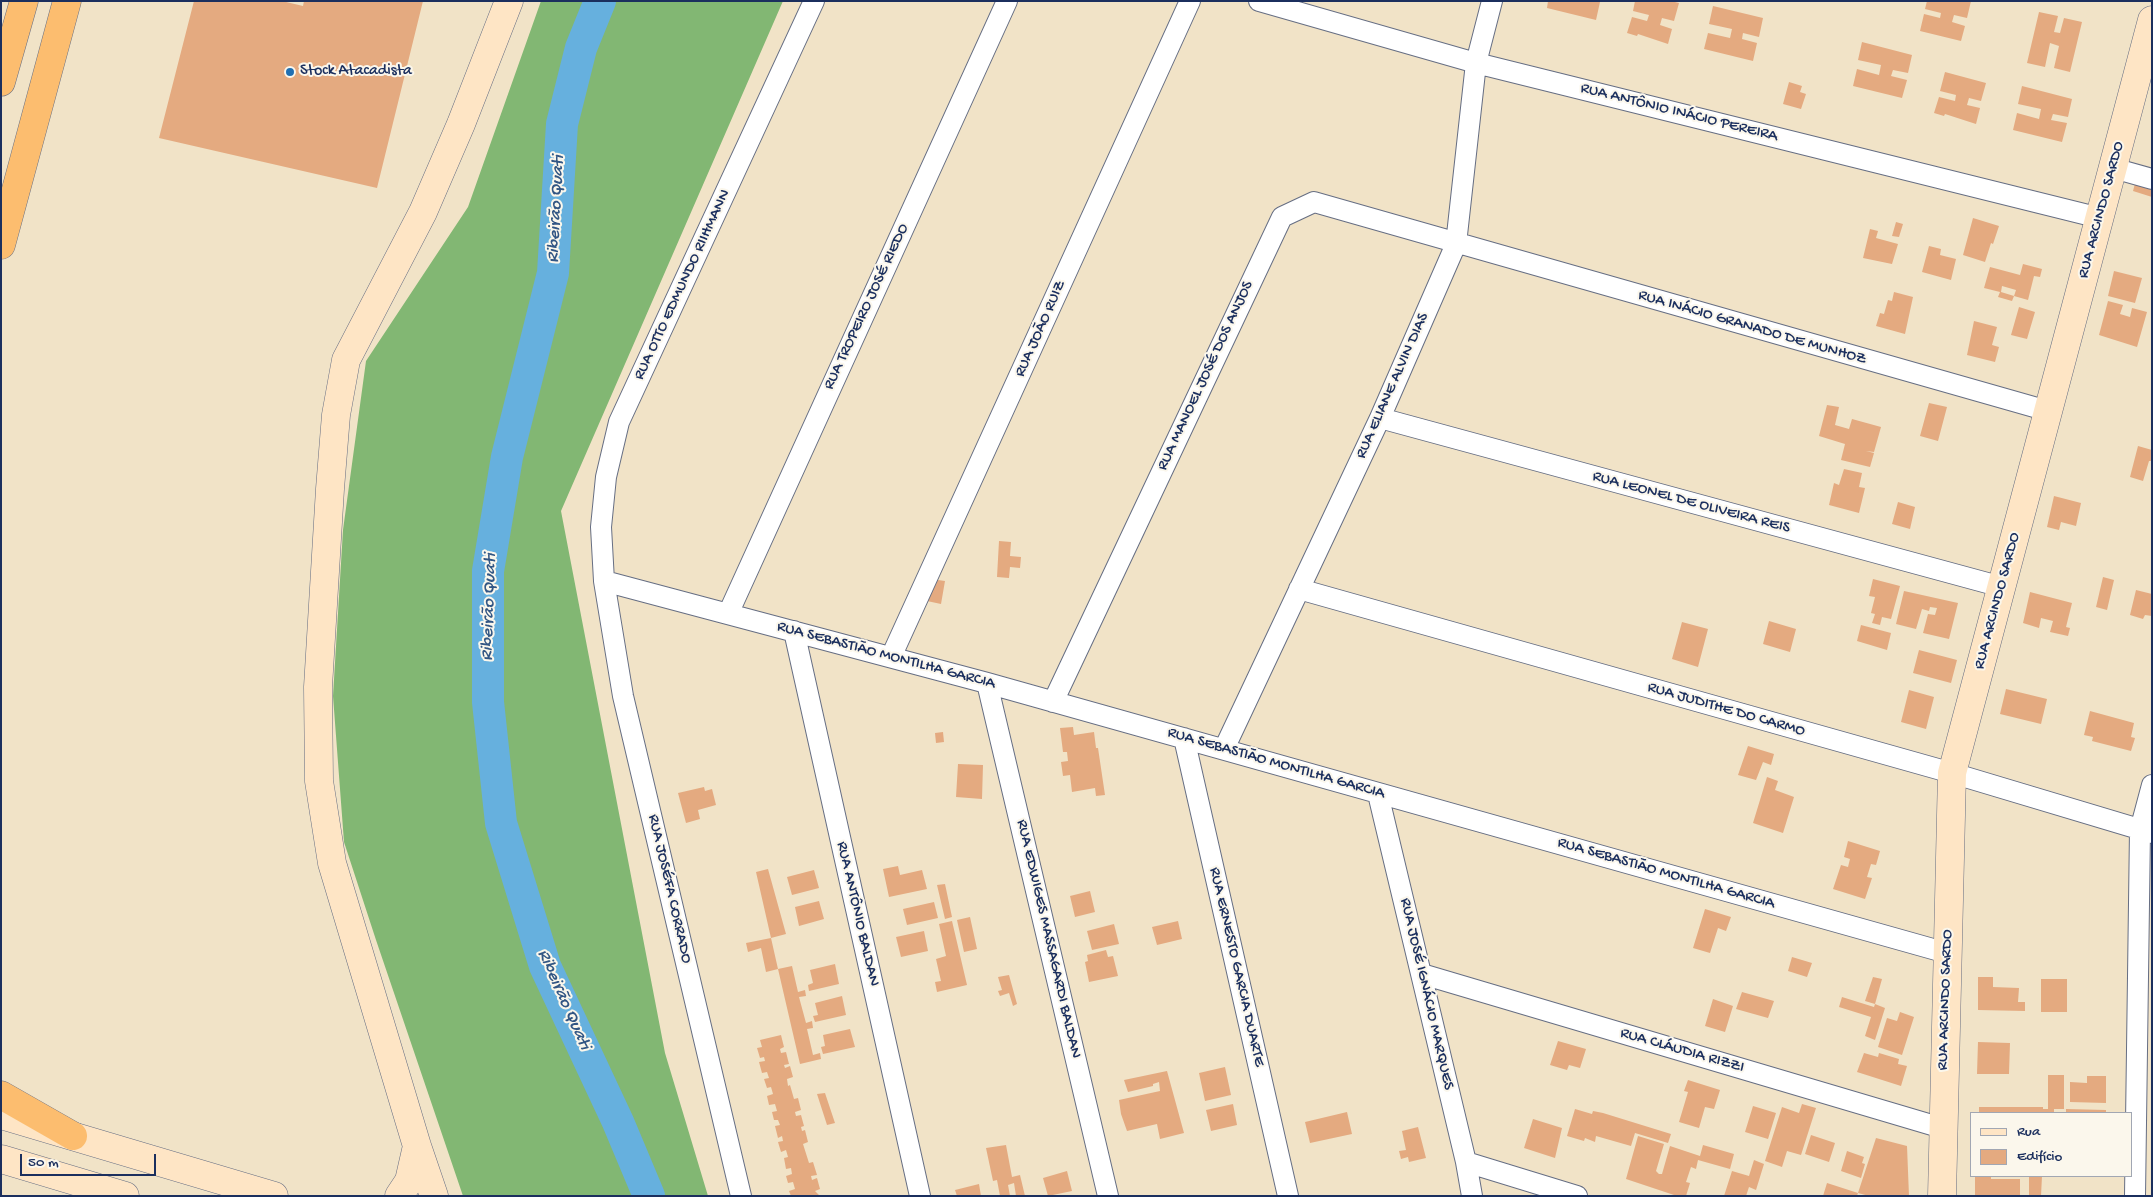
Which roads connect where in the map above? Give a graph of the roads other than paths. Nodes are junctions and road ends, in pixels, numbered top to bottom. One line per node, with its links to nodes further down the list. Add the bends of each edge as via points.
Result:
1 (24, 1): 11 (highway)
2 (67, 1): 16 (highway)
3 (509, 1): 39 (street, via 461,124 422,212 346,360 336,415 330,489 318,687 319,781 332,863)
4 (814, 1): 19 (street, RUA OTTO EDMUNDO RIIHMANN, via 619,422 606,477 600,527)
5 (1008, 1): 22 (street, RUA TROPEIRO JOSÉ RIEDO)
6 (1190, 1): 24 (street, RUA JOÃO RUIZ)
7 (1259, 1): 10 (street, RUA ANTÔNIO INÁCIO PEREIRA)
8 (1492, 1): 10 (street, RUA ELIANE ALVIN DIAS)
9 (2152, 20): 12 (street, RUA ARCINDO SARDO)
10 (1476, 63): 14 (street, RUA ANTÔNIO INÁCIO PEREIRA); 15 (street, RUA ELIANE ALVIN DIAS)
11 (1, 82)
12 (2113, 168): 13 (street); 14 (street, RUA ARCINDO SARDO)
13 (2152, 179)
14 (2100, 218): 17 (street, RUA ARCINDO SARDO)
15 (1456, 244): 17 (street, RUA INÁCIO GRANADO DE MUNHOZ); 18 (street, RUA ELIANE ALVIN DIAS); 26 (street, RUA MANOEL JOSÉ DOS ANJOS, via 1314,202 1282,217)
16 (1, 245)
17 (2048, 411): 20 (street, RUA ARCINDO SARDO)
18 (1380, 418): 20 (street, RUA LEONEL DE OLIVEIRA REIS); 21 (street, RUA ELIANE ALVIN DIAS)
19 (604, 581): 22 (street, RUA SEBASTIÃO MONTILHA GARCIA); 46 (street, RUA JOSÉFA CORRADO, via 623,696)
20 (2002, 587): 29 (street, RUA ARCINDO SARDO)
21 (1299, 589): 28 (street, RUA ELIANE ALVIN DIAS); 29 (street, RUA JUDITHE DO CARMO)
22 (728, 614): 23 (street, RUA SEBASTIÃO MONTILHA GARCIA)
23 (794, 631): 24 (street, RUA SEBASTIÃO MONTILHA GARCIA); 47 (street, RUA ANTÔNIO BALDAN)
24 (891, 657): 25 (street, RUA SEBASTIÃO MONTILHA GARCIA)
25 (987, 683): 26 (street, RUA SEBASTIÃO MONTILHA GARCIA); 48 (street, RUA EDWIGES MASSAGARDI BALDAN)
26 (1053, 702): 27 (street, RUA SEBASTIÃO MONTILHA GARCIA)
27 (1184, 738): 28 (street, RUA SEBASTIÃO MONTILHA GARCIA); 49 (street, RUA ERNESTO GARCIA DUARTE)
28 (1224, 749): 31 (street, RUA SEBASTIÃO MONTILHA GARCIA)
29 (1952, 774): 32 (street, RUA JUDITHE DO CARMO); 33 (street, RUA ARCINDO SARDO)
30 (2152, 785): 32 (street)
31 (1378, 794): 33 (street, RUA SEBASTIÃO MONTILHA GARCIA); 34 (street, RUA JOSÉ IGNÁCIO MARQUES)
32 (2146, 832): 53 (street)
33 (1947, 953): 37 (street, RUA ARCINDO SARDO)
34 (1422, 974): 37 (street, RUA CLÁUDIA RIZZI); 41 (street, RUA JOSÉ IGNÁCIO MARQUES)
35 (1, 1095): 38 (highway)
36 (1, 1115): 38 (street)
37 (1942, 1128): 52 (street, RUA ARCINDO SARDO)
38 (73, 1136): 43 (street)
39 (417, 1146): 44 (street, via 409,1182); 45 (street)
40 (1, 1159): 42 (street)
41 (1466, 1162): 50 (street, RUA JOSÉ IGNÁCIO MARQUES); 51 (street)
42 (124, 1196)
43 (274, 1196)
44 (399, 1196)
45 (434, 1196)
46 (741, 1196)
47 (920, 1196)
48 (1108, 1196)
49 (1288, 1196)
50 (1472, 1196)
51 (1577, 1196)
52 (1942, 1196)
53 (2136, 1196)

